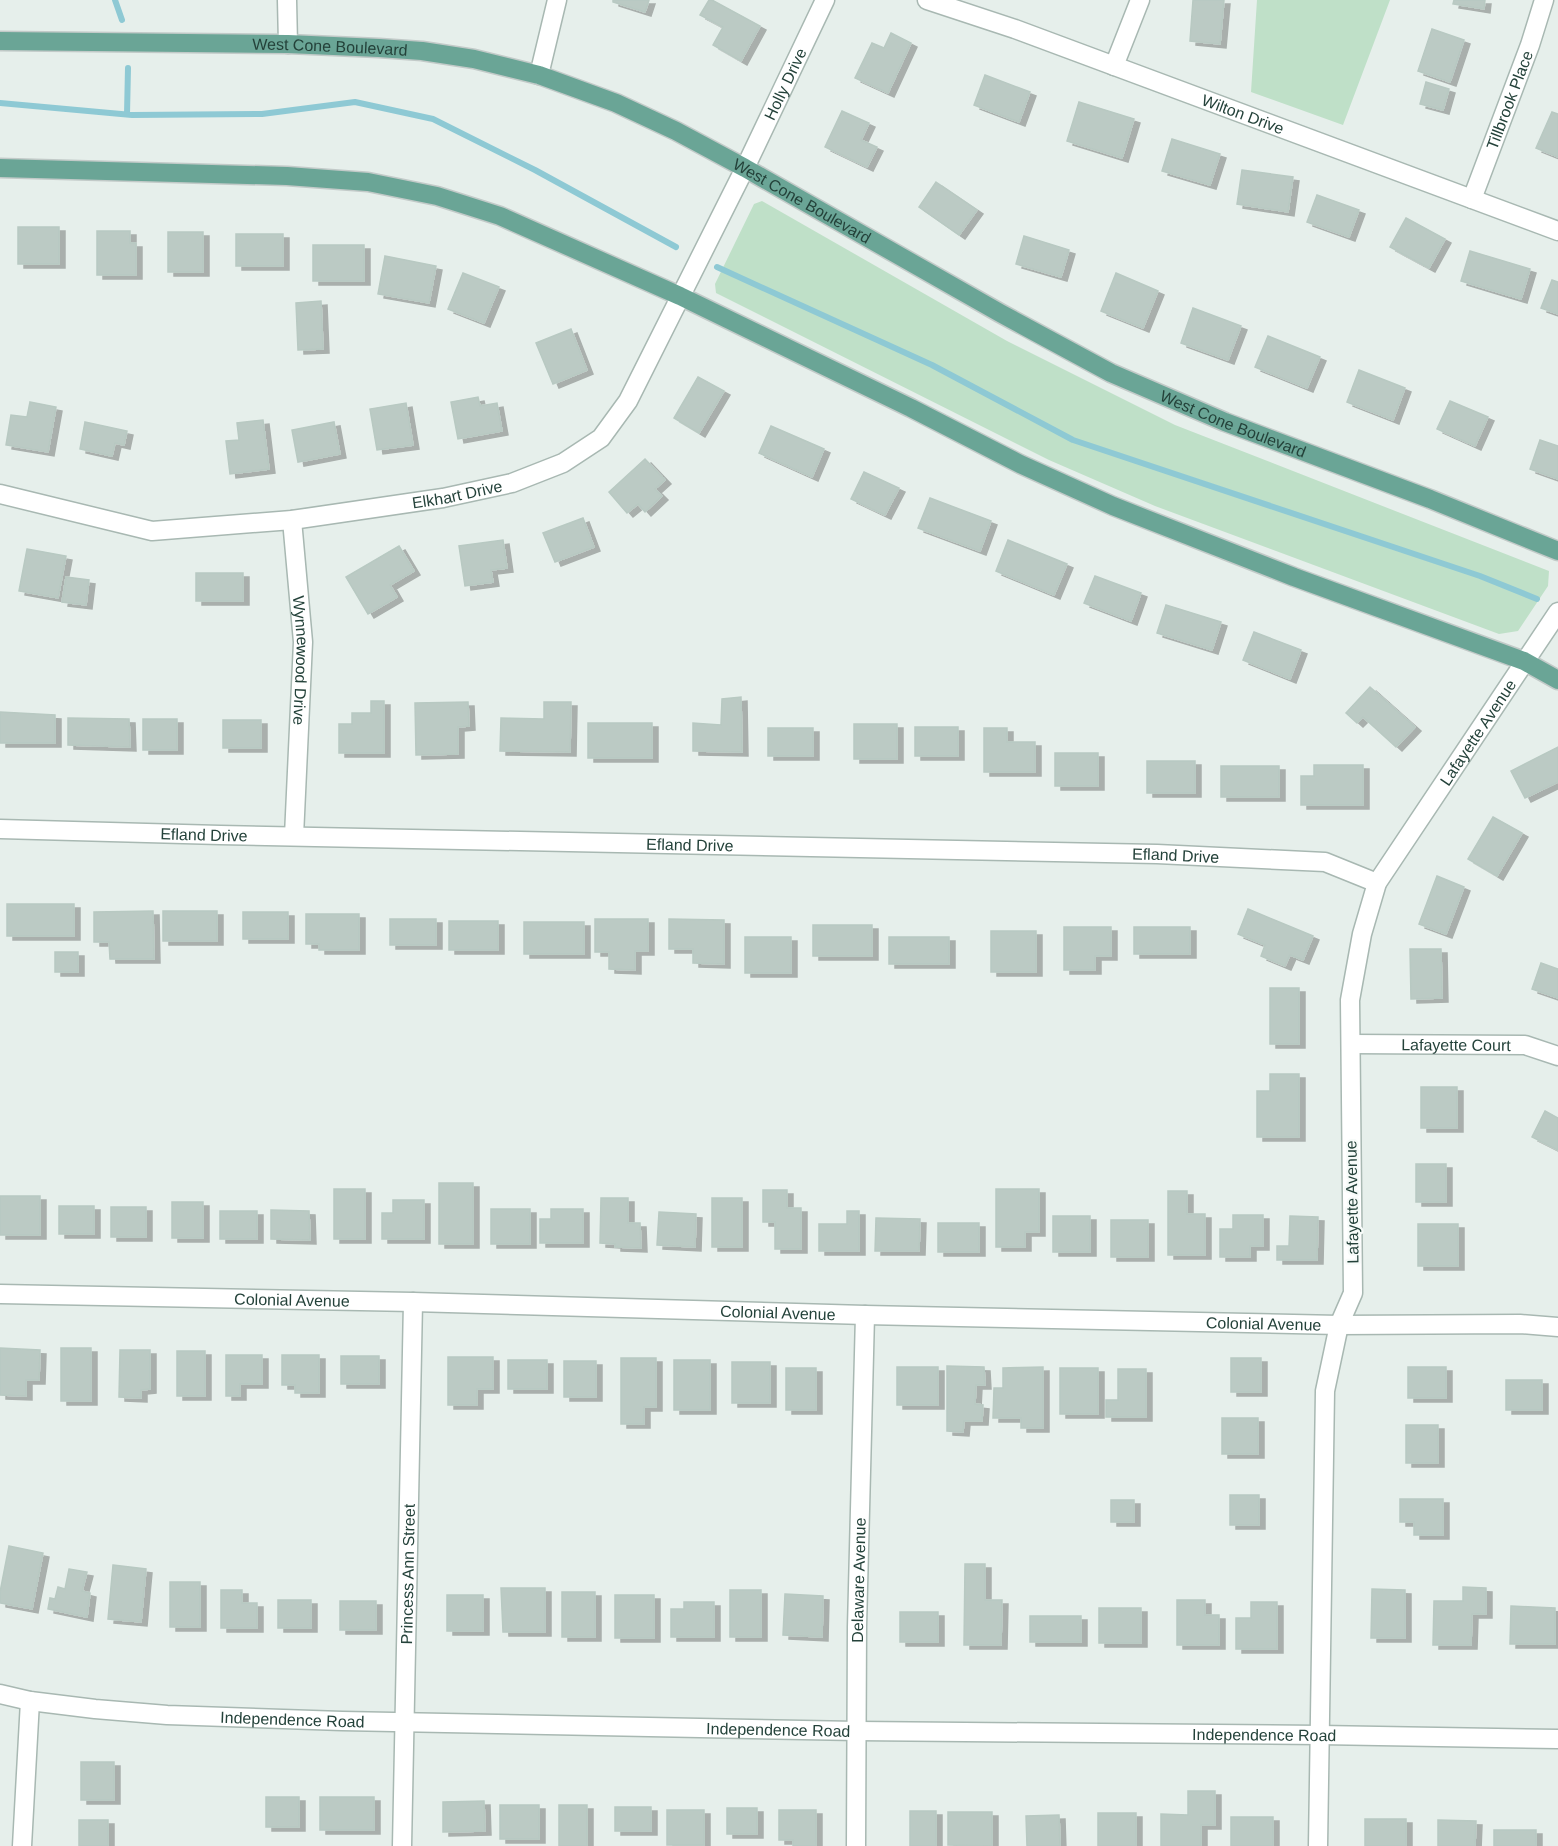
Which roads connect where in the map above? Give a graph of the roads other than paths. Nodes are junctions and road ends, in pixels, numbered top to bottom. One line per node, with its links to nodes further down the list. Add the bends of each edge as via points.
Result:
1 (287, 0): 8 (street)
2 (557, 0): 10 (street)
3 (825, 0): 12 (street, Holly Drive)
4 (927, 0): 9 (street, Wilton Drive)
5 (1140, 0): 9 (street)
6 (1544, 0): 13 (street, Tillbrook Place)
7 (0, 41): 8 (main road, West Cone Boulevard)
8 (288, 44): 10 (main road, West Cone Boulevard, via 422,51)
9 (1114, 66): 13 (street, Wilton Drive)
10 (539, 75): 12 (main road, West Cone Boulevard, via 616,103)
11 (0, 168): 15 (main road, via 368,182 437,196 500,216)
12 (745, 168): 15 (street, Elkhart Drive); 18 (main road, West Cone Boulevard, via 1111,373 1225,422)
13 (1472, 199): 14 (street, Wilton Drive)
14 (1558, 231)
15 (680, 297): 17 (street, Elkhart Drive, via 628,401 601,438 563,463 512,483); 20 (main road, via 1113,506)
16 (0, 494): 17 (street, Elkhart Drive, via 152,531)
17 (292, 520): 23 (street, Wynnewood Drive, via 303,642)
18 (1558, 551)
19 (1558, 612): 20 (street, Lafayette Avenue)
20 (1524, 662): 21 (main road); 24 (street, Lafayette Avenue)
21 (1558, 680)
22 (0, 829): 23 (street, Efland Drive)
23 (294, 836): 24 (street, Efland Drive, via 1168,855 1325,862)
24 (1377, 883): 25 (street, Lafayette Avenue, via 1362,934 1350,1000)
25 (1351, 1044): 26 (street, Lafayette Court, via 1525,1045); 30 (street, Lafayette Avenue, via 1353,1293)
26 (1558, 1056)
27 (0, 1294): 28 (street, Colonial Avenue)
28 (413, 1302): 29 (street, Colonial Avenue); 34 (street, Princess Ann Street)
29 (865, 1315): 30 (street, Colonial Avenue); 35 (street, Delaware Avenue)
30 (1339, 1325): 31 (street, Colonial Avenue); 36 (street, Lafayette Avenue, via 1325,1391)
31 (1558, 1327)
32 (0, 1694): 33 (street, Independence Road)
33 (30, 1701): 34 (street, Independence Road, via 167,1715); 38 (street)
34 (404, 1722): 35 (street, Independence Road); 39 (street, Princess Ann Street)
35 (857, 1731): 36 (street, Independence Road); 40 (street, Delaware Avenue)
36 (1320, 1735): 37 (street, Independence Road); 41 (street, Lafayette Avenue)
37 (1558, 1739)
38 (22, 1846)
39 (402, 1846)
40 (856, 1846)
41 (1318, 1846)

